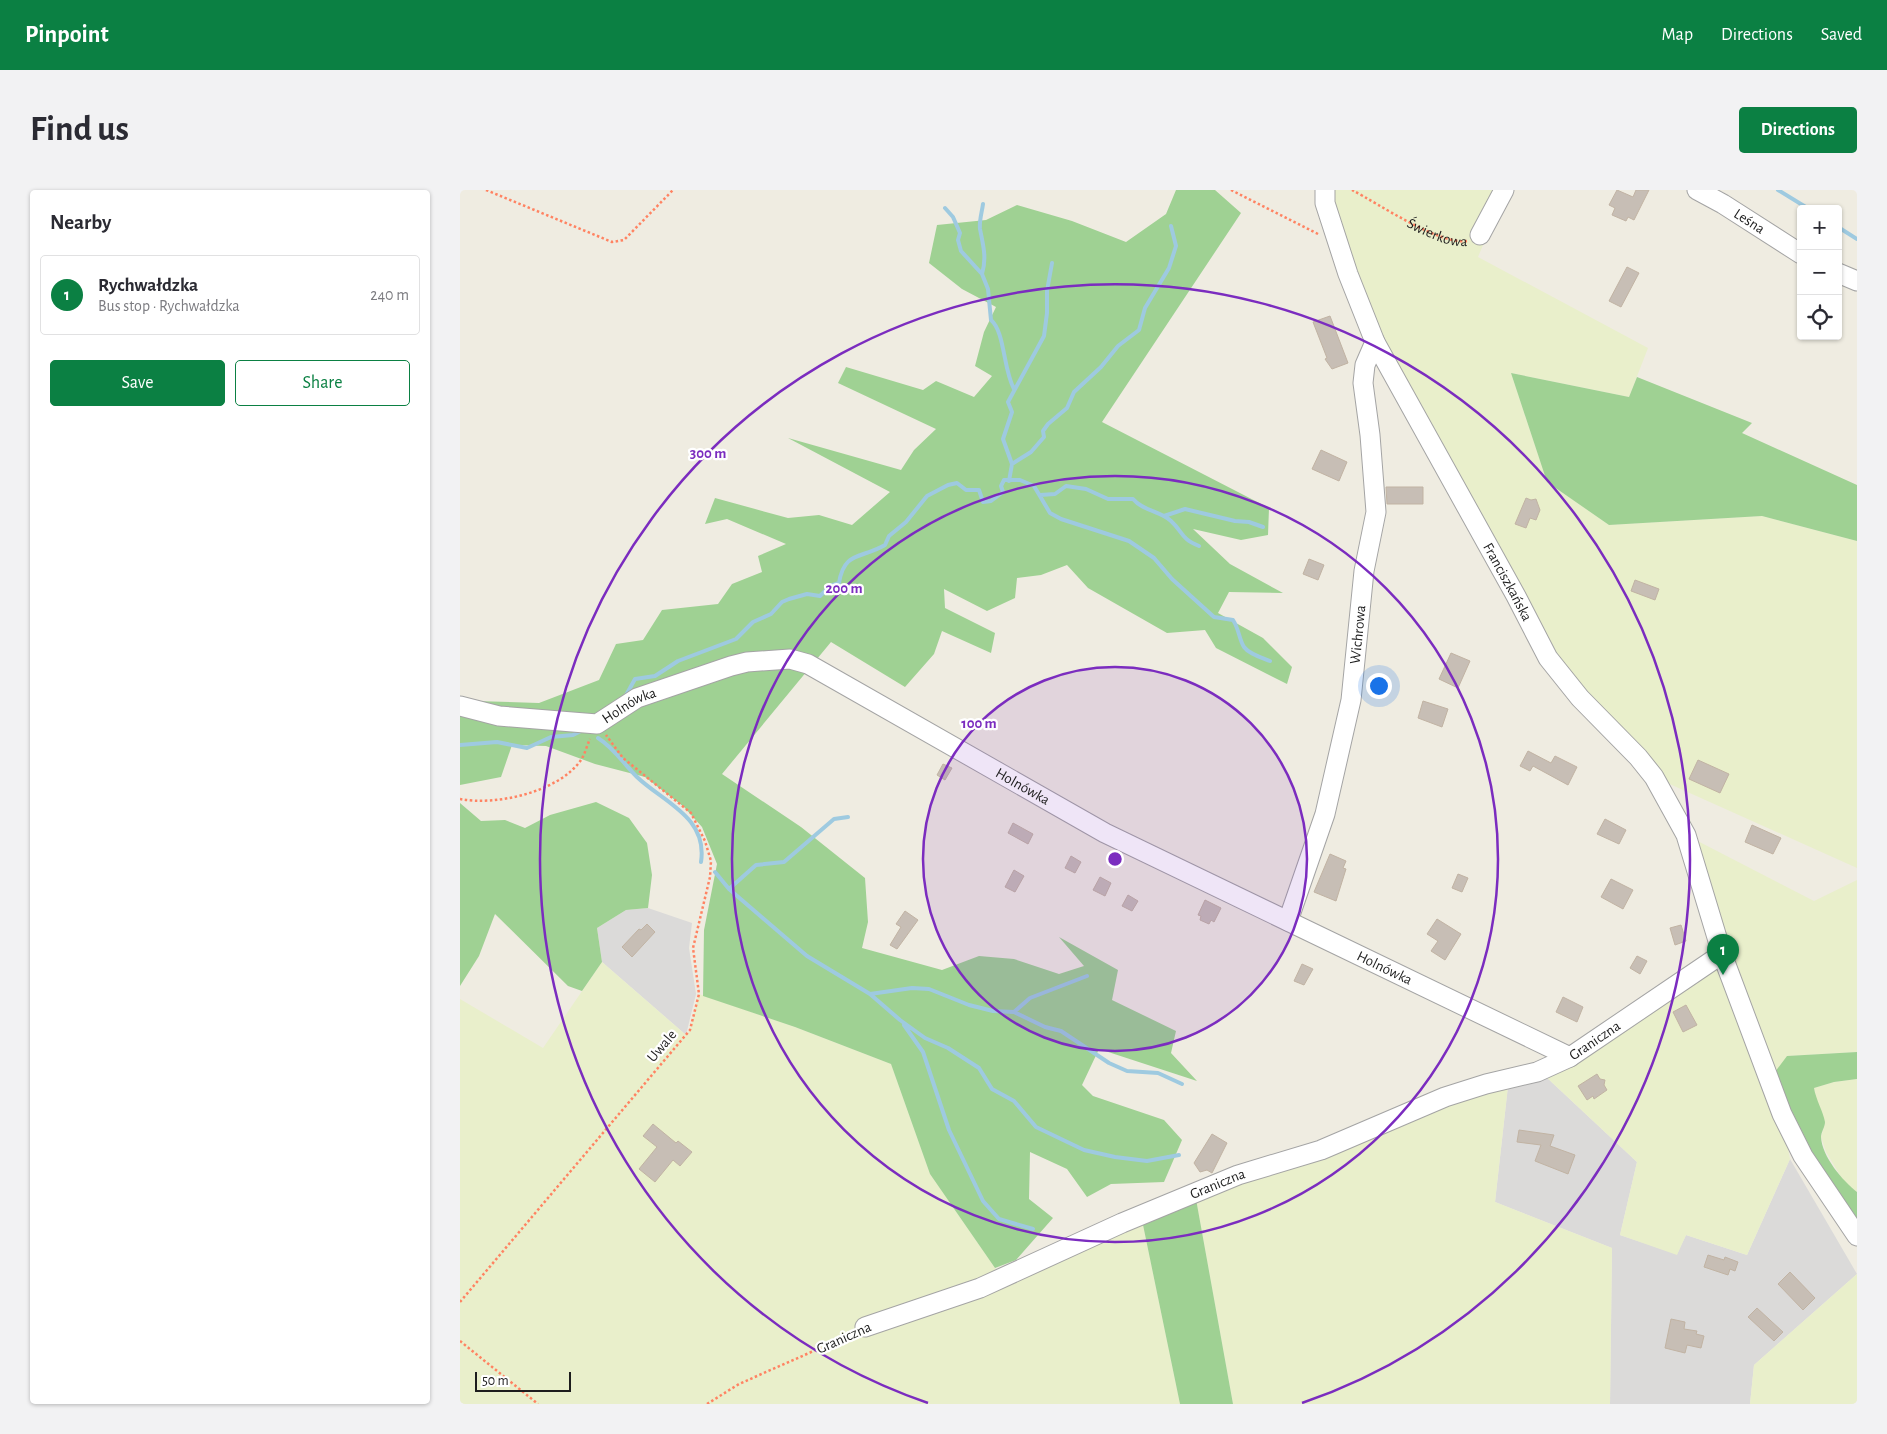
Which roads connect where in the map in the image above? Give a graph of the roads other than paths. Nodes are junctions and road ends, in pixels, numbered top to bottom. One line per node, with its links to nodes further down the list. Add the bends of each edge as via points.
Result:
1 (1325, 190): 8 (street, Franciszkańska, via 1325,203 1348,274)
2 (1504, 190): 4 (street, Świerkowa)
3 (1697, 190): 5 (street, Leśna)
4 (1480, 235)
5 (1797, 251)
6 (1842, 275): 7 (street)
7 (1857, 281)
8 (1375, 342): 10 (street, Wichrowa, via 1363,383 1376,512 1364,571 1351,700 1325,814); 11 (street, Franciszkańska, via 1548,658 1580,698 1654,777 1686,835)
9 (460, 706): 10 (street, Holnówka, via 499,716 597,724 637,698 677,683 747,662 790,659 808,664 1104,833)
10 (1288, 921): 12 (street, Holnówka)
11 (1722, 954): 12 (street, Graniczna); 13 (street, Franciszkańska, via 1782,1114 1803,1156)
12 (1570, 1057): 14 (street, Graniczna, via 1537,1072 1445,1097 1321,1150 1238,1175 1122,1223 980,1288)
13 (1857, 1236)
14 (865, 1328)

